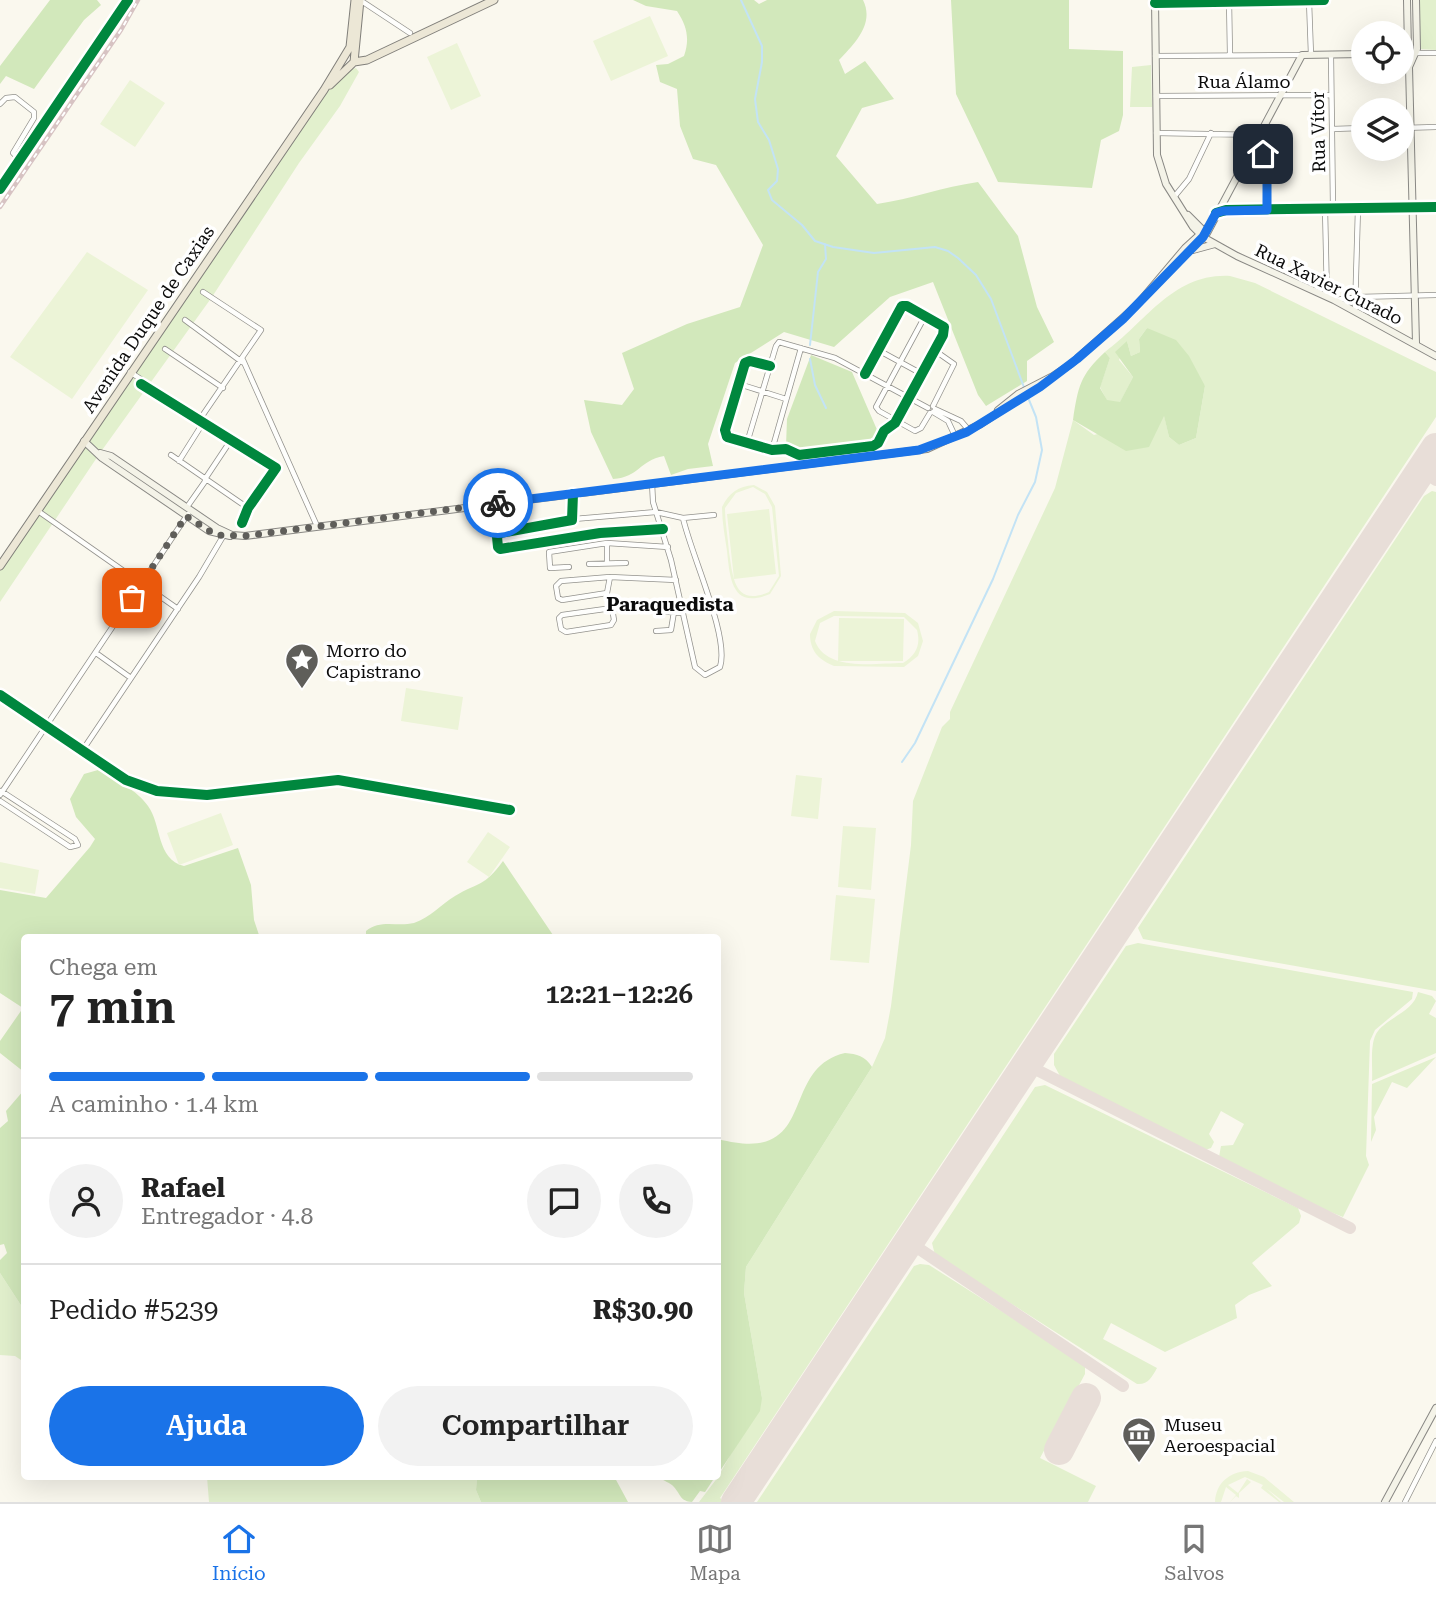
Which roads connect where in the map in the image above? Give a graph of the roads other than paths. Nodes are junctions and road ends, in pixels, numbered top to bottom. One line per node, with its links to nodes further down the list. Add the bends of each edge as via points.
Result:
1 (128, 0): 40 (street)
2 (355, 0): 13 (main road, Avenida Duque de Caxias)
3 (360, 0): 12 (street); 23 (main road)
4 (494, 0): 23 (main road)
5 (1229, 0): 6 (street); 10 (street); 17 (street)
6 (1309, 0): 7 (street); 20 (street)
7 (1324, 0)
8 (1408, 0): 11 (main road)
9 (1416, 0): 14 (main road)
10 (1155, 2): 22 (main road, Rua Xavier Curado)
11 (1406, 21)
12 (410, 33)
13 (350, 47): 23 (main road); 26 (main road, Avenida Duque de Caxias)
14 (1415, 53): 15 (street); 30 (main road, via 1410,62)
15 (1436, 53)
16 (1351, 54): 21 (main road)
17 (1230, 55): 18 (street); 22 (street)
18 (1291, 55): 19 (street); 24 (street)
19 (1301, 55): 20 (main road); 24 (main road)
20 (1311, 55): 21 (main road)
21 (1331, 55): 28 (street, Rua Vítor)
22 (1155, 56): 29 (main road, Rua Xavier Curado)
23 (354, 62): 25 (main road); 26 (main road, Avenida Duque de Caxias)
24 (1296, 64): 27 (main road)
25 (359, 69)
26 (324, 90): 76 (main road, Avenida Duque de Caxias)
27 (1281, 95): 28 (street, Rua Álamo); 29 (street, Rua Álamo); 38 (main road)
28 (1331, 95): 35 (street, Rua Vítor)
29 (1156, 96): 36 (main road, Rua Xavier Curado)
30 (1411, 98)
31 (0, 104): 40 (street, via 15,97 34,112 13,154)
32 (1436, 127): 34 (street)
33 (1351, 128): 35 (street)
34 (1414, 128)
35 (1332, 129): 49 (street, Rua Vítor)
36 (1156, 133): 37 (street); 45 (main road, Rua Xavier Curado, via 1161,172)
37 (1211, 133): 38 (street); 45 (street, via 1189,179)
38 (1259, 135): 39 (main road)
39 (1251, 150): 43 (street, via 1265,156); 46 (main road)
40 (20, 160): 44 (street)
41 (1411, 161): 51 (main road)
42 (1289, 170): 43 (street)
43 (1267, 171): 53 (street)
44 (0, 189)
45 (1174, 197): 55 (main road, Rua Xavier Curado)
46 (1222, 203): 52 (street); 54 (main road)
47 (1436, 207): 51 (street)
48 (1325, 208): 49 (street); 53 (street); 61 (street)
49 (1333, 208): 50 (street)
50 (1358, 208): 51 (street); 62 (street)
51 (1411, 208): 59 (main road)
52 (1226, 210): 53 (street); 54 (street)
53 (1267, 210)
54 (1216, 213): 55 (main road)
55 (1206, 235): 56 (main road); 56 (main road); 57 (main road); 61 (main road, Rua Xavier Curado)
56 (1188, 252): 57 (main road)
57 (1166, 272): 88 (main road, via 1110,331 1056,375)
58 (203, 292): 73 (street, via 260,326 261,333)
59 (1415, 295): 60 (street); 62 (street); 67 (main road)
60 (1436, 295)
61 (1326, 297): 63 (main road, Rua Xavier Curado)
62 (1357, 297): 63 (street); 64 (street)
63 (1334, 300): 64 (main road, Rua Xavier Curado)
64 (1354, 311): 67 (main road, Rua Xavier Curado)
65 (925, 316): 70 (street, via 902,306); 71 (street, via 944,328); 74 (street)
66 (185, 320): 73 (street)
67 (1416, 343): 72 (main road, Rua Xavier Curado)
68 (801, 348): 75 (street, via 778,343); 77 (street, via 835,358); 84 (street)
69 (165, 349): 81 (street)
70 (878, 350): 74 (street); 77 (street)
71 (934, 351): 78 (street); 85 (street, via 954,364)
72 (1436, 356)
73 (242, 361): 81 (street); 106 (street)
74 (900, 362): 78 (street); 80 (street)
75 (770, 366): 79 (street, via 747,361); 82 (street)
76 (130, 372): 87 (street); 90 (main road, Avenida Duque de Caxias)
77 (865, 374): 80 (street)
78 (922, 374): 83 (street)
79 (739, 384): 82 (street); 91 (street, via 724,432 728,438)
80 (887, 386): 83 (street); 86 (street, via 877,409)
81 (223, 388): 87 (street)
82 (762, 391): 84 (street); 91 (street)
83 (909, 397): 85 (street); 86 (street)
84 (786, 398): 92 (street)
85 (932, 410): 86 (street, via 917,431); 88 (street); 88 (street, via 962,422)
86 (896, 421): 92 (street, via 873,446 801,455)
87 (202, 422): 89 (street); 94 (street)
88 (961, 433): 96 (main road, via 919,450)
89 (231, 440): 95 (street); 98 (street, via 276,468)
90 (84, 441): 99 (main road, Avenida Duque de Caxias); 100 (main road)
91 (747, 443): 92 (street)
92 (772, 450)
93 (171, 455): 94 (street)
94 (179, 461): 95 (street)
95 (206, 480): 98 (street); 100 (street)
96 (652, 483): 97 (main road); 101 (street)
97 (573, 494): 104 (street); 106 (main road)
98 (248, 508): 105 (street)
99 (37, 510): 114 (main road, Avenida Duque de Caxias); 118 (street)
100 (187, 511): 108 (main road); 118 (street)
101 (656, 512): 103 (street); 104 (street); 107 (street)
102 (714, 515): 103 (street)
103 (683, 518): 122 (street, via 689,546 709,592 721,653 720,667 710,673 700,673 695,667)
104 (573, 519): 107 (street, via 500,533 498,547)
105 (242, 523)
106 (317, 526): 108 (main road)
107 (663, 529): 110 (street)
108 (230, 535): 120 (street)
109 (607, 543): 110 (street); 111 (street); 115 (street, via 549,552 550,568)
110 (668, 547): 117 (street)
111 (607, 562): 112 (street); 113 (street)
112 (626, 563)
113 (589, 564)
114 (0, 566)
115 (569, 567)
116 (610, 577): 116 (street, via 561,581 556,586 558,598 607,593); 117 (street)
117 (676, 580): 122 (street)
118 (142, 583): 120 (street); 124 (street)
119 (612, 608): 119 (street, via 562,615 561,629 611,625); 121 (street)
120 (178, 609): 125 (street)
121 (674, 612): 122 (street); 123 (street, via 671,630)
122 (683, 613)
123 (656, 631)
124 (96, 653): 125 (street); 127 (street)
125 (131, 678): 128 (street)
126 (0, 695): 127 (street)
127 (44, 727): 128 (street); 129 (street)
128 (82, 751): 131 (street, via 140,786 181,795 338,780)
129 (1, 792): 132 (street)
130 (0, 801): 133 (street)
131 (510, 810)
132 (40, 816): 133 (street); 133 (street, via 78,845 70,847)
133 (35, 824)
134 (1436, 1408): 138 (main road)
135 (1436, 1441): 136 (street)
136 (1430, 1453): 137 (street); 139 (street)
137 (1436, 1456)
138 (1385, 1502)
139 (1405, 1502)

